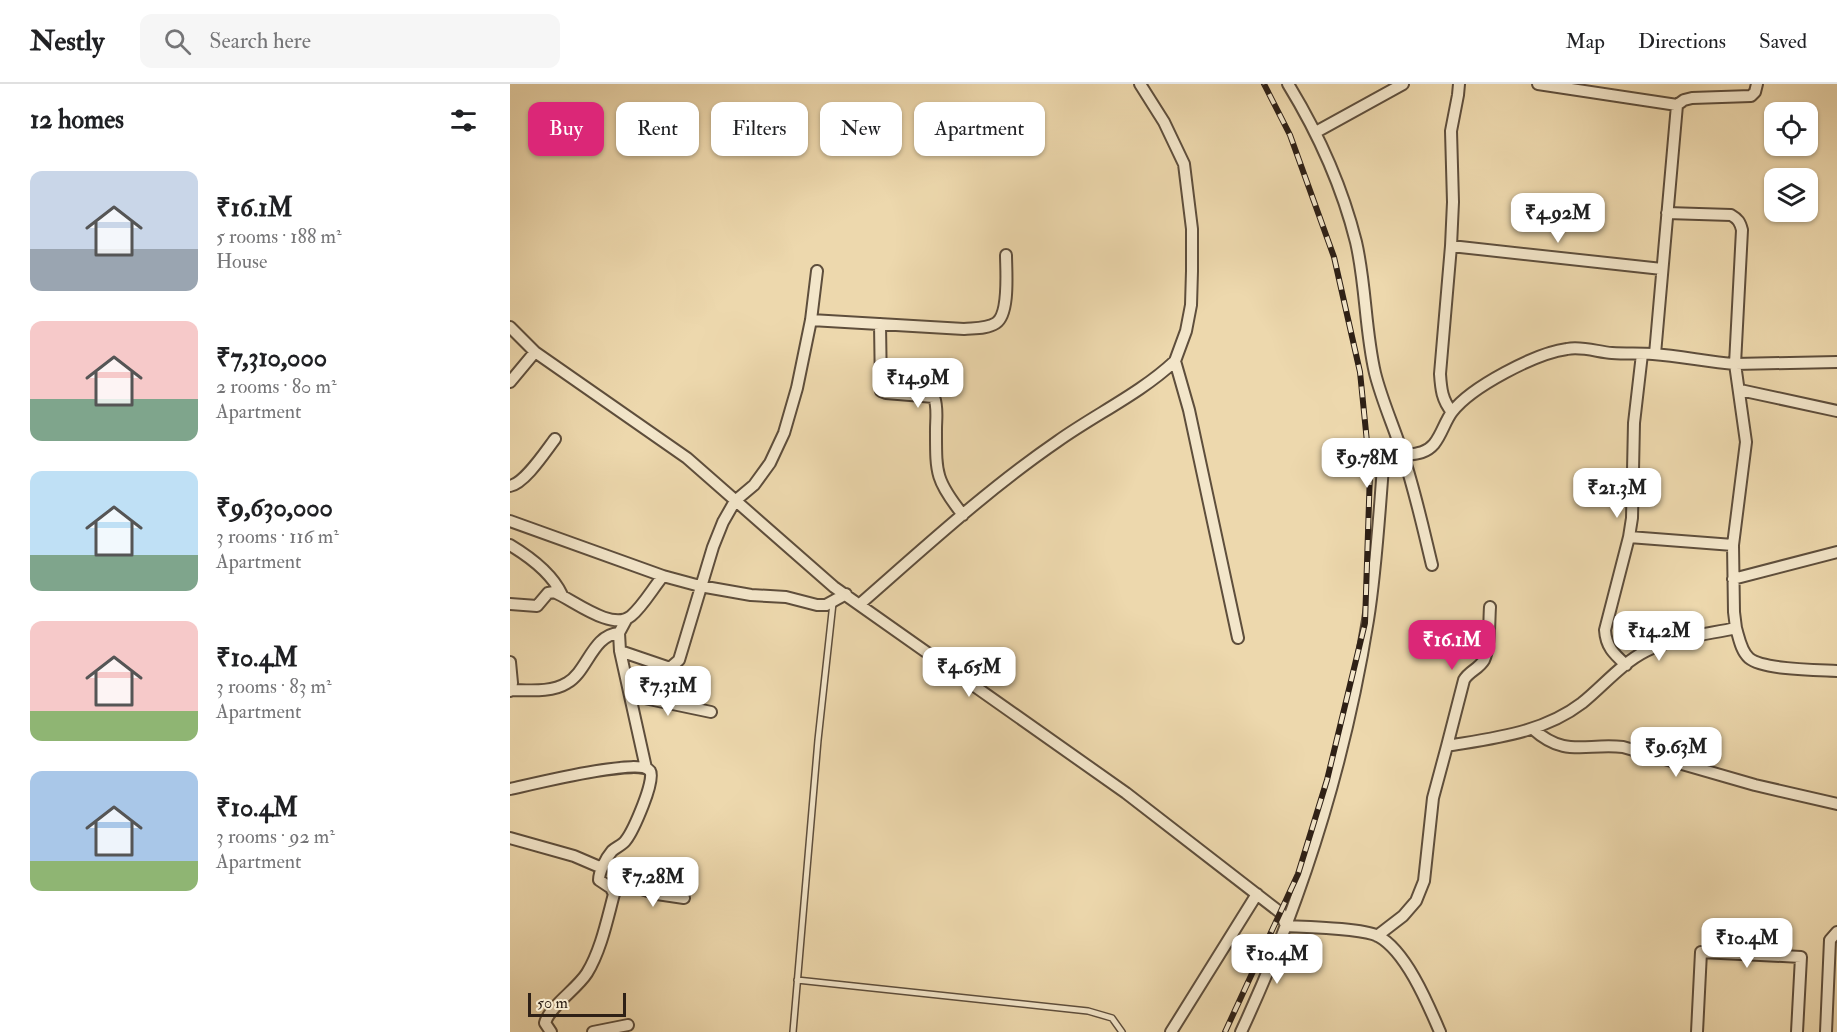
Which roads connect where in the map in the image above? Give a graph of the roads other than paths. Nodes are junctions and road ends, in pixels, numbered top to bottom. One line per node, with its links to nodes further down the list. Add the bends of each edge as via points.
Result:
1 (1140, 84): 20 (street, via 1184,164 1192,229 1191,305)
2 (1288, 84): 8 (street)
3 (1403, 84): 8 (street)
4 (1459, 84): 10 (street, via 1450,131)
5 (1538, 84): 7 (street)
6 (1757, 84): 7 (street, via 1751,96 1692,98)
7 (1677, 105): 9 (street)
8 (1316, 132): 28 (street, via 1343,198 1356,243 1376,375)
9 (1667, 213): 12 (street); 22 (street, via 1731,215 1740,223)
10 (1451, 246): 12 (street); 26 (street, via 1440,374 1441,393)
11 (1006, 255): 15 (street, via 1005,304 998,323 964,329)
12 (1662, 270): 19 (street)
13 (817, 271): 14 (street)
14 (811, 320): 15 (street); 30 (street, via 784,433 770,463)
15 (880, 324): 31 (street, via 881,391 934,397 938,473 944,491)
16 (510, 327): 17 (street)
17 (536, 352): 23 (street); 30 (street, via 687,458)
18 (1642, 354): 19 (street); 26 (street, via 1578,348 1552,353 1485,384); 33 (street, via 1634,423)
19 (1655, 354): 22 (street)
20 (1175, 361): 31 (street, via 1158,378 1057,441); 50 (street)
21 (1837, 362): 22 (street)
22 (1735, 364): 24 (street)
23 (510, 382)
24 (1740, 390): 25 (street); 35 (street, via 1746,442)
25 (1837, 411)
26 (1452, 412): 28 (street, via 1435,443 1426,451)
27 (555, 439): 29 (street, via 519,483)
28 (1403, 455): 37 (street); 68 (street, via 1394,456 1383,466 1368,618 1348,719 1329,798)
29 (510, 486)
30 (735, 501): 40 (street, via 723,522); 41 (street)
31 (963, 515): 45 (street)
32 (510, 521): 38 (street)
33 (1629, 537): 35 (street); 53 (street, via 1605,630 1611,652)
34 (510, 545): 42 (street, via 547,573)
35 (1734, 545): 39 (street)
36 (1837, 552): 39 (street)
37 (1432, 565)
38 (663, 576): 40 (street); 47 (street)
39 (1733, 579): 48 (street)
40 (700, 586): 43 (street, via 817,605); 51 (street, via 676,664 667,667)
41 (846, 594): 43 (street); 45 (street)
42 (562, 595): 44 (street, via 548,593 537,606); 47 (street, via 610,620)
43 (833, 603): 71 (lane)
44 (510, 604)
45 (860, 604): 66 (street, via 1126,793)
46 (1490, 607): 59 (street, via 1486,655 1464,680)
47 (626, 620): 49 (street)
48 (1736, 628): 53 (street, via 1647,650); 54 (street, via 1742,648 1760,664)
49 (619, 633): 51 (street); 55 (street, via 606,636 568,683)
50 (1238, 638)
51 (620, 651): 56 (street)
52 (510, 662): 55 (street)
53 (1626, 665): 58 (street, via 1580,704)
54 (1837, 671)
55 (511, 691)
56 (630, 695): 57 (street); 60 (street)
57 (711, 712)
58 (1533, 729): 59 (street); 62 (street, via 1558,746 1623,747 1774,791)
59 (1448, 746): 70 (street, via 1433,798 1424,881 1416,901)
60 (646, 768): 61 (street, via 602,770); 64 (street, via 651,776 645,801 627,839)
61 (510, 789)
62 (1837, 804)
63 (510, 838): 64 (street)
64 (602, 868): 65 (street, via 599,880)
65 (613, 890): 67 (street, via 620,883); 73 (street, via 587,972 547,1016 545,1023)
66 (1257, 894): 68 (street, via 1281,913); 77 (street)
67 (684, 898)
68 (1286, 926): 70 (street, via 1351,930); 78 (street)
69 (1837, 931): 82 (street, via 1830,940)
70 (1377, 936): 79 (street, via 1399,954)
71 (797, 980): 75 (lane); 76 (lane, via 1088,1011 1112,1018)
72 (628, 1025): 74 (street)
73 (551, 1032)
74 (593, 1032)
75 (794, 1032)
76 (1122, 1032)
77 (1171, 1032)
78 (1241, 1032)
79 (1440, 1032)
80 (1697, 1032): 81 (street, via 1701,952 1801,957)
81 (1797, 1032)
82 (1826, 1032)

